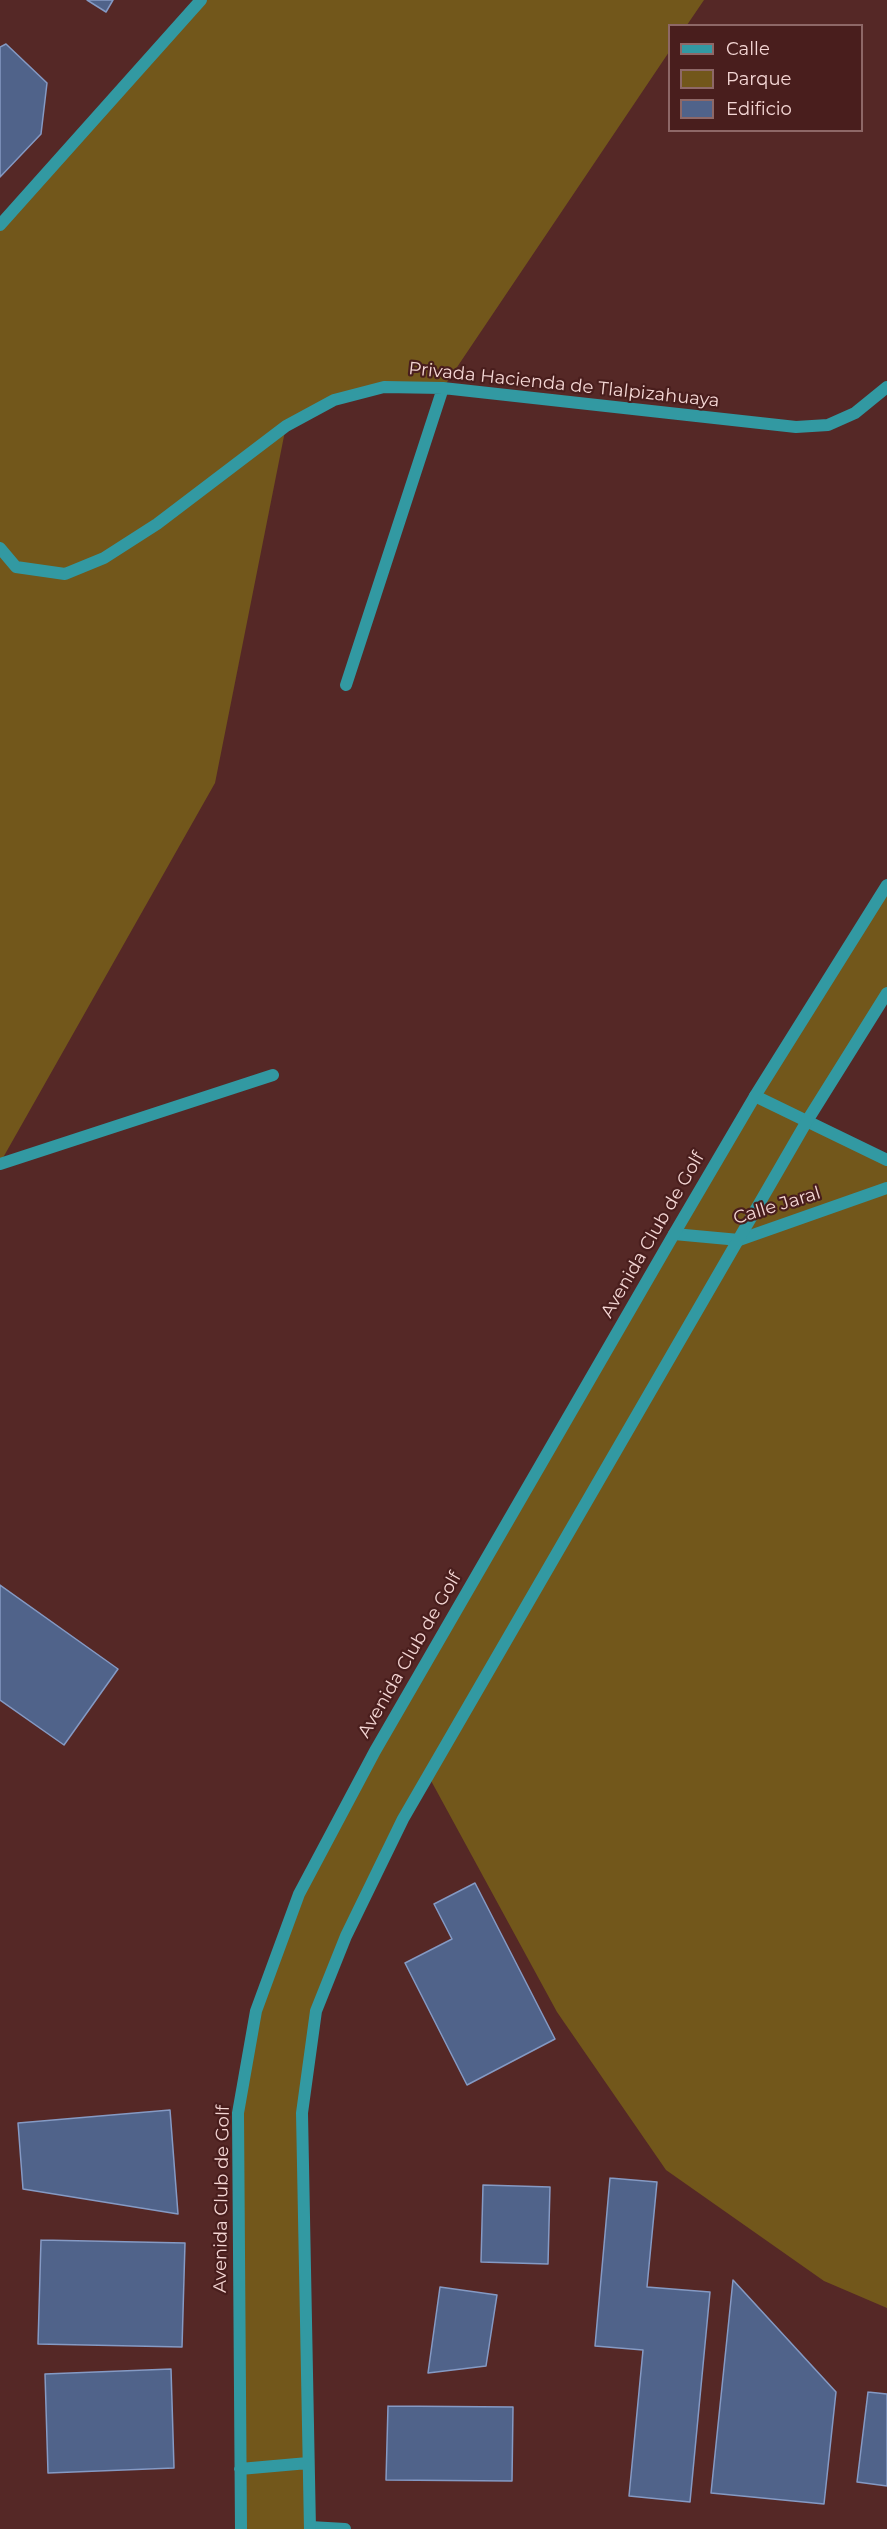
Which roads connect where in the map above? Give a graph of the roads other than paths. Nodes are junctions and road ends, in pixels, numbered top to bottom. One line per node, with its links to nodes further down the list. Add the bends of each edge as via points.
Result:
1 (201, 0): 2 (street)
2 (0, 225)
3 (887, 387): 4 (street, Privada Hacienda de Tlalpizahuaya, via 855,413 828,425 796,427)
4 (443, 388): 5 (street, Privada Hacienda de Tlalpizahuaya, via 384,387 334,400 286,426 157,524 105,558 66,574 16,567); 6 (street, Privada Hacienda de Tlalpizahuaya)
5 (0, 548)
6 (346, 684)
7 (887, 885): 10 (street, Avenida Club de Golf)
8 (887, 993): 11 (street)
9 (273, 1075): 13 (street)
10 (755, 1096): 11 (street); 15 (street, Avenida Club de Golf)
11 (807, 1120): 12 (street); 16 (street)
12 (887, 1160)
13 (0, 1164)
14 (887, 1188): 16 (street, Calle Jaral)
15 (674, 1234): 16 (street, Calle Jaral); 18 (street, Avenida Club de Golf, via 375,1751 299,1894 256,2011 238,2113)
16 (739, 1240): 17 (street, via 404,1819 346,1936 316,2011 302,2112)
17 (308, 2463): 18 (street); 19 (street)
18 (240, 2469): 20 (street, Avenida Club de Golf)
19 (310, 2528): 21 (street)
20 (241, 2529)
21 (345, 2529)

